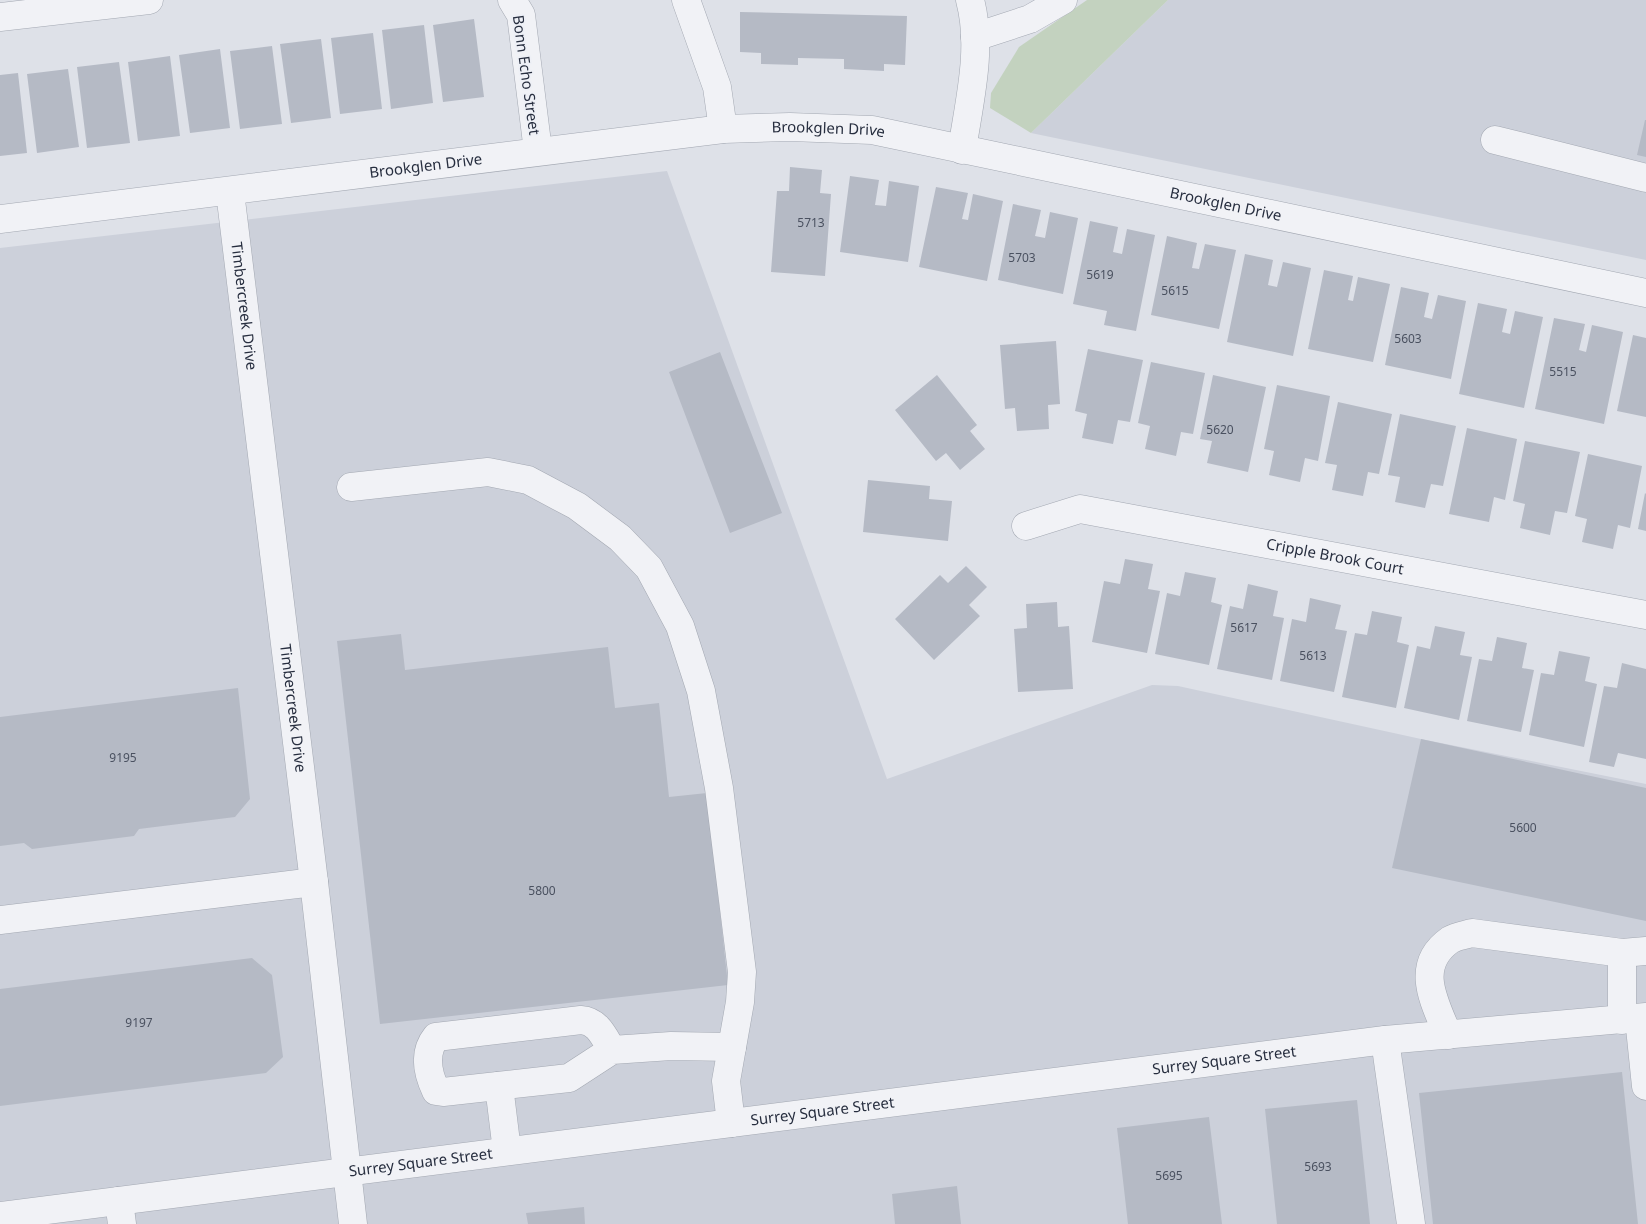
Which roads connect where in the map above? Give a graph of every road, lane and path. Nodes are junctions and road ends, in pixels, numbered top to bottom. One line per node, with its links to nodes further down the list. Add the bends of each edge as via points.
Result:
1 (149, 0): 6 (street)
2 (512, 0): 11 (street, Bonn Echo Street, via 520,16)
3 (686, 0): 8 (street, via 717,87)
4 (970, 0): 7 (street)
5 (1063, 0): 7 (street, via 1030,19)
6 (0, 18)
7 (975, 37): 10 (street, via 975,62)
8 (723, 129): 10 (street, Brookglen Drive, via 872,130); 11 (street, Brookglen Drive)
9 (1495, 140): 12 (street)
10 (962, 150): 15 (street, Brookglen Drive)
11 (538, 151): 13 (street, Brookglen Drive)
12 (1646, 178)
13 (230, 192): 14 (street, Brookglen Drive); 19 (street, Timbercreek Drive)
14 (0, 219)
15 (1646, 293)
16 (351, 487): 25 (street, via 488,472 528,480 577,506 620,538 649,568 680,626 701,691 719,788 742,972)
17 (1026, 526): 18 (street, Cripple Brook Court, via 1080,509)
18 (1646, 615)
19 (314, 882): 20 (street); 31 (street, Timbercreek Drive)
20 (0, 920)
21 (1634, 952): 22 (street); 23 (street, via 1472,932 1450,940 1434,957 1429,974 1430,990)
22 (1636, 1018): 23 (street, Surrey Square Street); 27 (street)
23 (1448, 1035): 24 (street, Surrey Square Street)
24 (1385, 1040): 29 (street, Surrey Square Street); 35 (street)
25 (732, 1047): 26 (street, via 671,1046); 29 (street, via 726,1081)
26 (612, 1050): 28 (street, via 569,1078); 28 (street, via 590,1021 581,1020 436,1037 430,1045 428,1063 436,1092)
27 (1646, 1085)
28 (499, 1086): 30 (street)
29 (731, 1123): 30 (street, Surrey Square Street)
30 (507, 1151): 31 (street, Surrey Square Street)
31 (347, 1171): 32 (street, Surrey Square Street); 34 (street, Timbercreek Drive)
32 (120, 1212): 33 (street, Surrey Square Street)
33 (0, 1216)
34 (353, 1224)
35 (1411, 1224)

